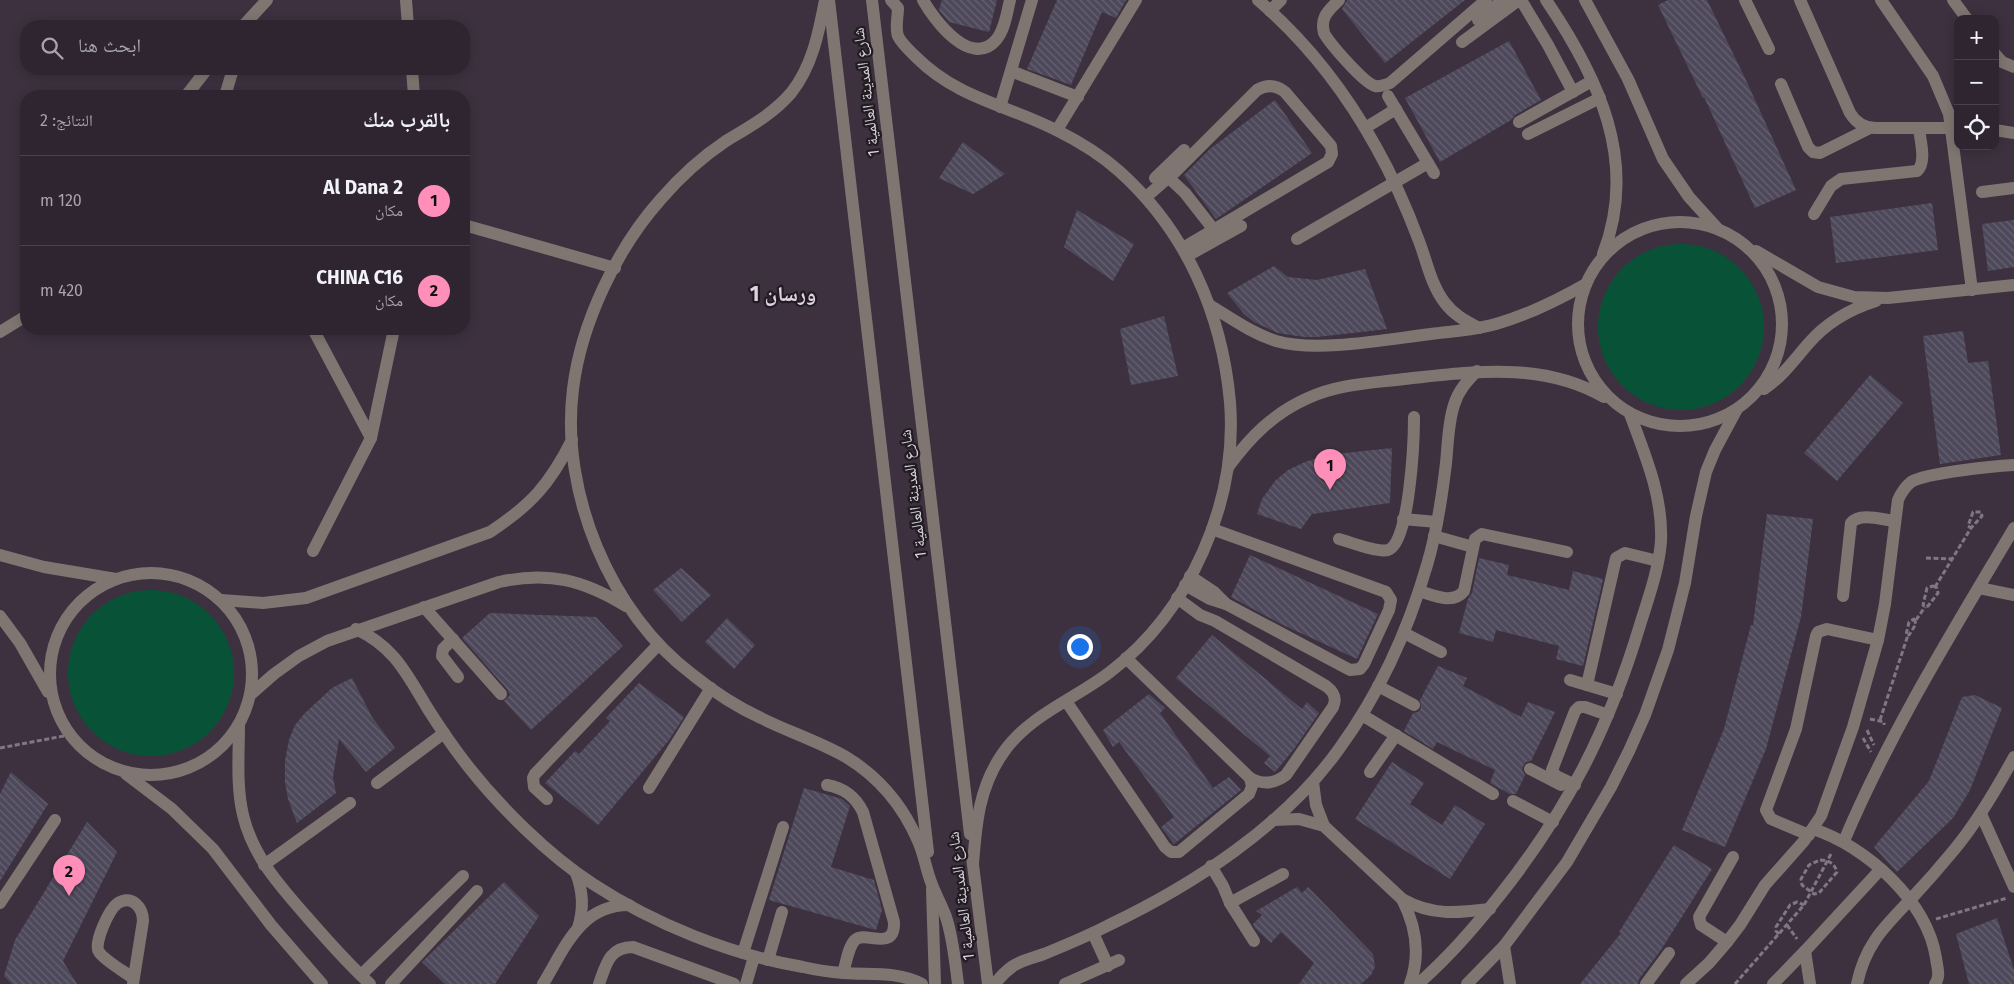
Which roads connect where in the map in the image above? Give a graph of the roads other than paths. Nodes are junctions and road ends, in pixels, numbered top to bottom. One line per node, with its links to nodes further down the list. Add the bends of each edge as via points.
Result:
1 (267, 0): 27 (street); 28 (street)
2 (406, 0): 29 (street)
3 (825, 0): 76 (street, via 813,49 804,73 791,92 765,116 710,153 680,179 642,223)
4 (829, 0): 172 (street, شارع المدينة العالمية 1)
5 (872, 0): 165 (street, شارع المدينة العالمية 1)
6 (891, 0): 48 (street, via 898,8 897,34 926,68 965,93)
7 (923, 0): 8 (street, via 943,30 961,43 978,48 991,45 999,36)
8 (1010, 0)
9 (1136, 0): 46 (street)
10 (1145, 0): 31 (street)
11 (1258, 0): 25 (street)
12 (1281, 0): 25 (street)
13 (1339, 0): 14 (street, via 1326,14 1322,26 1324,33 1374,86 1390,83)
14 (1486, 0)
15 (1494, 0): 30 (street)
16 (1503, 0): 30 (street)
17 (1520, 0): 30 (street); 44 (street)
18 (1546, 0): 39 (street)
19 (1585, 0): 71 (street, via 1628,79 1663,159 1689,197)
20 (1746, 0): 32 (street)
21 (1800, 0): 53 (street, via 1850,113)
22 (1881, 0): 51 (street, via 1933,76)
23 (1953, 0): 26 (street)
24 (1026, 1): 35 (street)
25 (1270, 11): 52 (street, via 1314,54)
26 (1964, 15)
27 (249, 20)
28 (256, 20)
29 (408, 20)
30 (1457, 37)
31 (1118, 45)
32 (1769, 49)
33 (1999, 59): 34 (street)
34 (2014, 67)
35 (1011, 71): 46 (street); 48 (street)
36 (202, 75): 41 (street)
37 (231, 75): 42 (street)
38 (412, 75): 43 (street)
39 (1592, 81): 44 (street); 47 (street)
40 (1781, 84): 53 (street, via 1813,152 1820,153)
41 (190, 90)
42 (227, 90)
43 (414, 90)
44 (1573, 92): 50 (street)
45 (1388, 96): 49 (street)
46 (1078, 97): 56 (street)
47 (1600, 98): 59 (street); 75 (street, via 1614,141 1617,182 1612,224)
48 (1000, 107): 56 (street)
49 (1396, 109): 52 (street); 63 (street, via 1431,168)
50 (1519, 122)
51 (1954, 126)
52 (1365, 128): 63 (street)
53 (1870, 128): 54 (street)
54 (1919, 128): 55 (street); 67 (street, via 1922,162 1917,171 1841,179 1831,186)
55 (1954, 128)
56 (1057, 130): 66 (street, via 1117,169)
57 (1999, 131): 58 (street)
58 (2014, 133)
59 (1528, 134)
60 (1184, 150): 66 (street)
61 (1957, 150): 79 (street)
62 (1168, 177): 66 (street); 70 (street); 70 (street, via 1257,90 1266,86 1285,92 1331,146 1328,162)
63 (1395, 182): 73 (street); 83 (street, via 1438,292 1455,314)
64 (2014, 188): 65 (street)
65 (1982, 192)
66 (1143, 195): 74 (street, via 1166,221)
67 (1814, 214)
68 (1241, 226): 74 (street)
69 (470, 227): 76 (street)
70 (1214, 230): 74 (street)
71 (1720, 230): 72 (street); 75 (street, via 1688,222 1656,225 1626,238)
72 (1735, 238): 80 (street, via 1818,287 1854,297); 88 (street, via 1767,270 1782,312 1780,349 1769,374)
73 (1297, 239)
74 (1185, 252): 81 (street)
75 (1602, 259): 77 (street)
76 (615, 268): 94 (street, via 591,318 581,349 573,390)
77 (1586, 284): 83 (street, via 1535,310); 89 (street, via 1578,317 1582,355 1595,381)
78 (2014, 285): 79 (street)
79 (1972, 290): 80 (street)
80 (1888, 298): 88 (street, via 1851,311 1827,326 1784,372)
81 (1209, 305): 83 (street, via 1252,332 1277,341 1304,345); 96 (street, via 1227,375)
82 (20, 320): 84 (street)
83 (1479, 328)
84 (0, 332)
85 (316, 335): 93 (street)
86 (393, 335): 93 (street)
87 (1477, 371): 89 (street, via 1518,371 1558,378 1578,384); 96 (street, via 1334,388 1309,397 1263,426); 99 (street, via 1463,386 1454,404)
88 (1753, 396): 90 (street)
89 (1614, 403): 91 (street)
90 (1737, 409): 91 (street, via 1717,420 1695,426 1658,424); 186 (street, via 1704,479 1677,617 1645,715 1611,787 1576,846)
91 (1630, 414): 109 (street, via 1656,488 1661,541)
92 (1414, 417): 97 (street, via 1412,468)
93 (371, 438): 106 (street)
94 (572, 440): 116 (street, via 558,468 539,493 516,515 490,532 306,598 263,604); 118 (street, via 590,527 612,582)
95 (2014, 465): 98 (street, via 1917,479 1901,494)
96 (1229, 466): 100 (street)
97 (1403, 518): 99 (street); 104 (street, via 1397,543 1390,550)
98 (1895, 521): 114 (street, via 1861,517 1854,520 1850,527); 123 (street)
99 (1437, 522): 102 (street)
100 (1213, 526): 103 (street); 111 (street); 111 (street, via 1382,590 1391,605 1362,667 1353,671 1226,604)
101 (2014, 528): 112 (street)
102 (1434, 536): 105 (street); 113 (street)
103 (1254, 539)
104 (1339, 539)
105 (1473, 547): 107 (street, via 1477,536 1485,534); 113 (street, via 1461,594 1450,598)
106 (313, 551)
107 (1567, 552)
108 (0, 555): 110 (street, via 44,567)
109 (1658, 560): 128 (street, via 1625,554 1616,558); 133 (street)
110 (116, 578): 116 (street, via 147,572 179,576); 134 (street, via 84,598 61,627 50,662)
111 (1184, 588): 126 (street, via 1158,624); 146 (street, via 1200,615 1334,693 1334,707 1286,775 1269,783)
112 (1979, 588): 115 (street); 163 (street, via 1888,745)
113 (1419, 591): 121 (street)
114 (1843, 596)
115 (2014, 596)
116 (221, 600): 132 (street, via 239,623 250,651 253,666)
117 (424, 606): 118 (street, via 499,582 537,576 593,588); 120 (street); 122 (street)
118 (628, 607): 124 (street)
119 (0, 616): 134 (street, via 20,643)
120 (356, 630): 132 (street, via 300,656); 140 (street, via 369,635 392,652)
121 (1404, 633): 125 (street); 129 (street)
122 (453, 639): 127 (street, via 443,649 442,656); 131 (street)
123 (1878, 640): 162 (street, via 1843,755); 162 (street, via 1826,629 1816,636 1796,728 1766,810 1771,819)
124 (658, 644): 130 (street); 153 (street, via 535,774 534,787)
125 (1441, 652)
126 (1126, 658): 135 (street); 146 (street)
127 (458, 677)
128 (1587, 685): 133 (street); 133 (street, via 1570,682)
129 (1378, 686): 136 (street); 137 (street)
130 (711, 688): 150 (street); 172 (street, via 757,717 843,755 880,782 918,840)
131 (500, 694)
132 (250, 695): 139 (street)
133 (1616, 697): 138 (street)
134 (52, 699): 143 (street, via 69,735 92,757)
135 (1066, 701): 146 (street, via 1171,852 1179,852 1249,794); 165 (street, via 1020,733 991,772 977,818)
136 (1414, 705)
137 (1362, 715): 141 (street); 147 (street)
138 (1608, 715): 151 (street); 151 (street, via 1585,707 1575,711 1552,770)
139 (239, 724): 143 (street, via 214,753 188,767 160,774); 166 (street, via 240,799 249,833)
140 (444, 733): 148 (street); 169 (street, via 504,808)
141 (1396, 736): 144 (street); 152 (street)
142 (2014, 757): 156 (street)
143 (122, 771): 194 (street, via 172,808 207,843)
144 (1370, 772)
145 (1528, 773): 151 (street)
146 (1250, 778)
147 (1313, 782): 158 (street); 160 (street, via 1316,805)
148 (376, 783)
149 (827, 785): 191 (street, via 848,792 859,804 894,922 893,931 885,939 863,937 854,941)
150 (649, 788)
151 (1571, 791): 159 (street)
152 (1493, 794)
153 (547, 799)
154 (350, 803): 166 (street)
155 (1512, 803): 159 (street)
156 (1981, 814): 173 (street); 176 (street)
157 (55, 820): 177 (street)
158 (1272, 820): 160 (street, via 1299,819); 167 (street)
159 (1552, 824): 180 (street)
160 (1324, 826): 175 (street)
161 (782, 827): 189 (street)
162 (1811, 832): 163 (street); 185 (street, via 1765,886)
163 (1841, 840): 168 (street)
164 (1733, 857): 185 (street, via 1699,917 1701,925)
165 (973, 864): 203 (street, شارع المدينة العالمية 1)
166 (264, 865): 192 (street, via 328,942)
167 (1208, 868): 178 (street); 183 (street, via 1157,900)
168 (1880, 870): 176 (street); 187 (street)
169 (576, 873): 179 (street); 182 (street, via 583,906)
170 (1283, 874): 178 (street)
171 (463, 876): 192 (street)
172 (931, 884): 201 (street, شارع المدينة العالمية 1); 202 (street, via 952,937)
173 (2014, 887)
174 (477, 891): 195 (street)
175 (1402, 899): 180 (street, via 1415,907 1439,912); 206 (street, via 1416,939 1415,968)
176 (1909, 900): 214 (street, via 1872,942); 215 (street, via 1924,923 1935,950 1939,977)
177 (0, 903)
178 (1230, 903): 184 (street)
179 (628, 905): 182 (street, via 606,907); 189 (street, via 703,940)
180 (1490, 908): 207 (street, via 1450,955)
181 (782, 912): 190 (street)
182 (578, 928): 196 (street)
183 (1094, 933): 204 (street, via 1023,961); 205 (street, via 1114,963)
184 (1254, 941)
185 (1727, 942): 211 (street)
186 (1504, 946): 208 (street); 209 (street)
187 (1805, 951): 212 (street); 213 (street)
188 (1669, 953): 210 (street)
189 (748, 955): 190 (street); 199 (street)
190 (768, 960): 191 (street)
191 (843, 973): 200 (street, via 893,975)
192 (365, 980)
193 (133, 981): 193 (street, via 143,913 139,906 125,901 112,909 97,944 101,955)
194 (322, 984)
195 (391, 984)
196 (543, 984)
197 (599, 984): 198 (street, via 608,958 619,949 633,947)
198 (734, 984)
199 (746, 984)
200 (922, 984)
201 (935, 984)
202 (958, 984)
203 (988, 984)
204 (995, 984)
205 (1064, 984)
206 (1410, 984)
207 (1418, 984)
208 (1467, 984)
209 (1510, 984)
210 (1646, 984)
211 (1686, 984)
212 (1773, 984)
213 (1810, 984)
214 (1857, 984)
215 (1935, 984)

